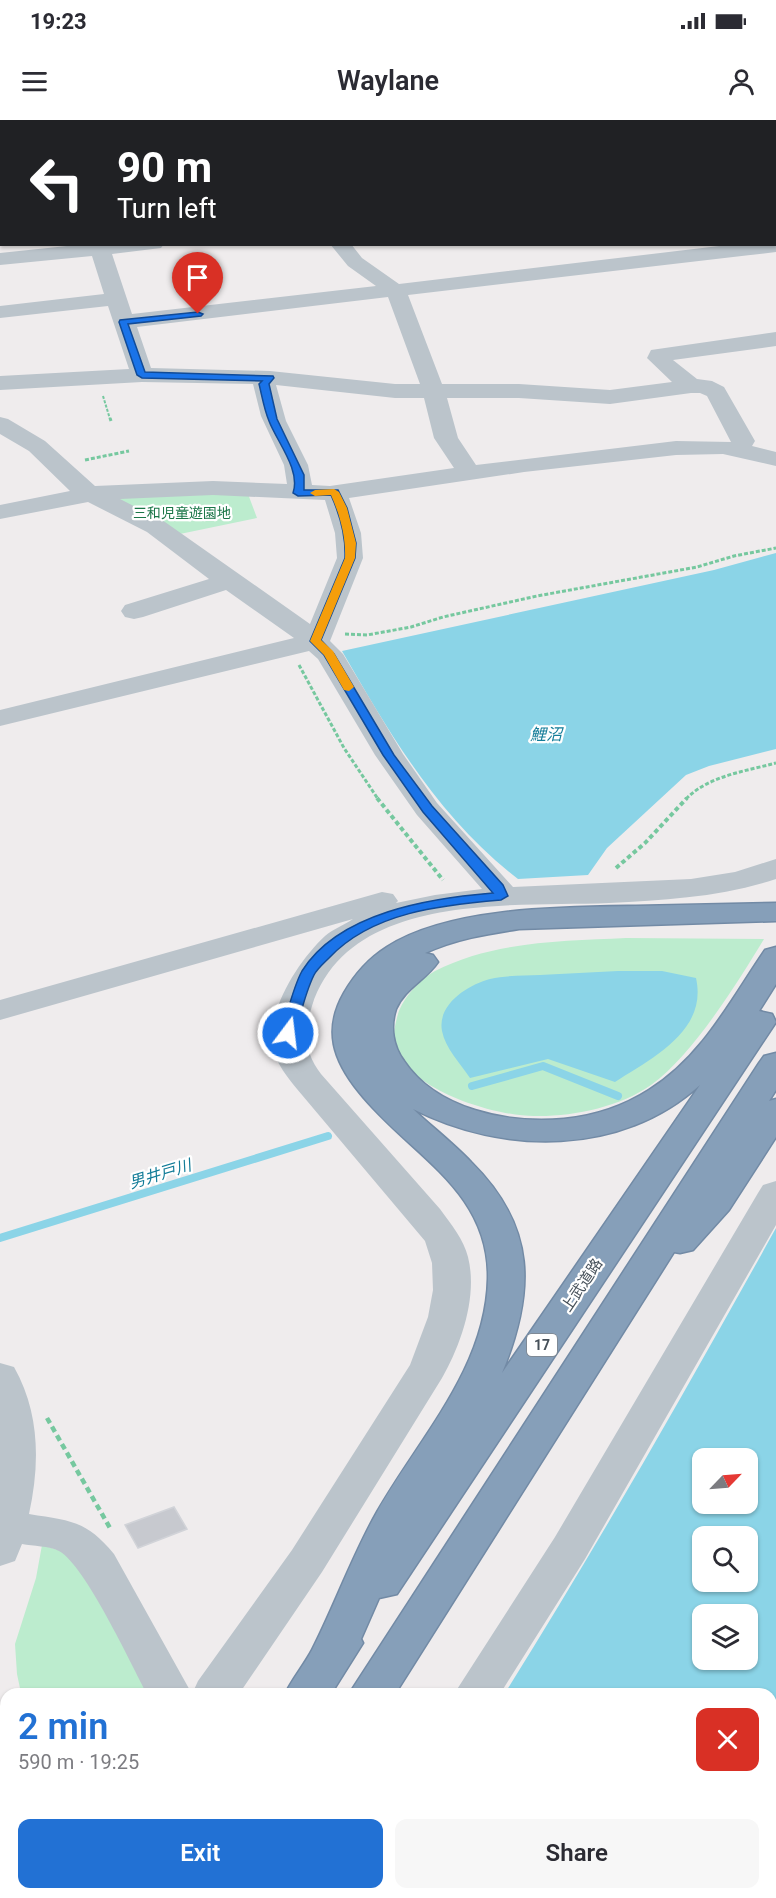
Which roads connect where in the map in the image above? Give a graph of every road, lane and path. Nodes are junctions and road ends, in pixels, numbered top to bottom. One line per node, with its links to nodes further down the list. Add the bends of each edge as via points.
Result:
1 (136, 246): 4 (street)
2 (342, 246): 7 (street, via 355,262)
3 (50, 250): 4 (street); 6 (street)
4 (100, 250): 8 (street)
5 (761, 250): 7 (street)
6 (0, 259)
7 (396, 292): 10 (street); 16 (street)
8 (117, 299): 9 (street); 10 (street)
9 (0, 312)
10 (123, 322): 12 (street)
11 (776, 339): 15 (street, via 659,355)
12 (142, 375): 13 (street); 14 (street)
13 (270, 378): 16 (street, via 395,391); 24 (street, via 264,384 273,419 299,475)
14 (0, 383)
15 (691, 386): 16 (street, via 610,397); 18 (street, via 709,387 716,392 743,441)
16 (433, 390): 22 (street, via 446,438)
17 (0, 424): 21 (street, via 27,439)
18 (739, 449): 20 (street); 22 (street, via 647,450)
19 (129, 451): 21 (path)
20 (776, 459)
21 (58, 465): 25 (street)
22 (470, 473): 23 (street)
23 (334, 492): 24 (street); 30 (street, via 351,543 350,558)
24 (298, 493): 25 (street, via 213,488)
25 (90, 494): 26 (street); 28 (street, via 156,526)
26 (0, 512)
27 (776, 548): 30 (path, via 697,567 537,596 411,627 366,635)
28 (229, 581): 29 (street); 30 (street)
29 (134, 611)
30 (317, 636): 31 (street); 36 (street, via 388,755 427,809)
31 (286, 649): 32 (street); 35 (path, via 294,656 344,748 388,814)
32 (0, 718)
33 (776, 763): 37 (path, via 695,790 628,859)
34 (776, 868): 37 (street, via 737,881 680,890)
35 (446, 883): 36 (street); 41 (street)
36 (493, 885): 37 (street); 50 (street, via 364,926 318,960 302,987 288,1033 294,1058 312,1085 427,1218 443,1241 453,1280 442,1334 428,1368 307,1561)
37 (582, 894)
38 (772, 919): 39 (highway, via 519,934 465,944 420,963 389,990 376,1020 376,1036 380,1052 405,1086 421,1099 457,1116 513,1128 551,1131 586,1126 623,1116 663,1097 689,1074 744,1010); 48 (highway, via 571,917 498,922 418,943 381,966 355,997 348,1033 361,1071 387,1104 453,1162 487,1203 505,1246 507,1279 493,1346 471,1395 393,1519)
39 (776, 957)
40 (776, 996): 48 (highway, 上武道路 / 17)
41 (0, 1010)
42 (776, 1063): 45 (highway)
43 (776, 1110): 45 (highway, via 716,1202)
44 (776, 1193): 53 (street, via 570,1548)
45 (623, 1304): 52 (highway)
46 (0, 1377): 47 (street, via 14,1413 18,1450)
47 (4, 1538): 49 (street, via 68,1536 84,1547 99,1566)
48 (329, 1661): 51 (highway, 上武道路 / 17)
49 (167, 1688)
50 (218, 1688)
51 (311, 1688)
52 (375, 1688)
53 (480, 1688)

